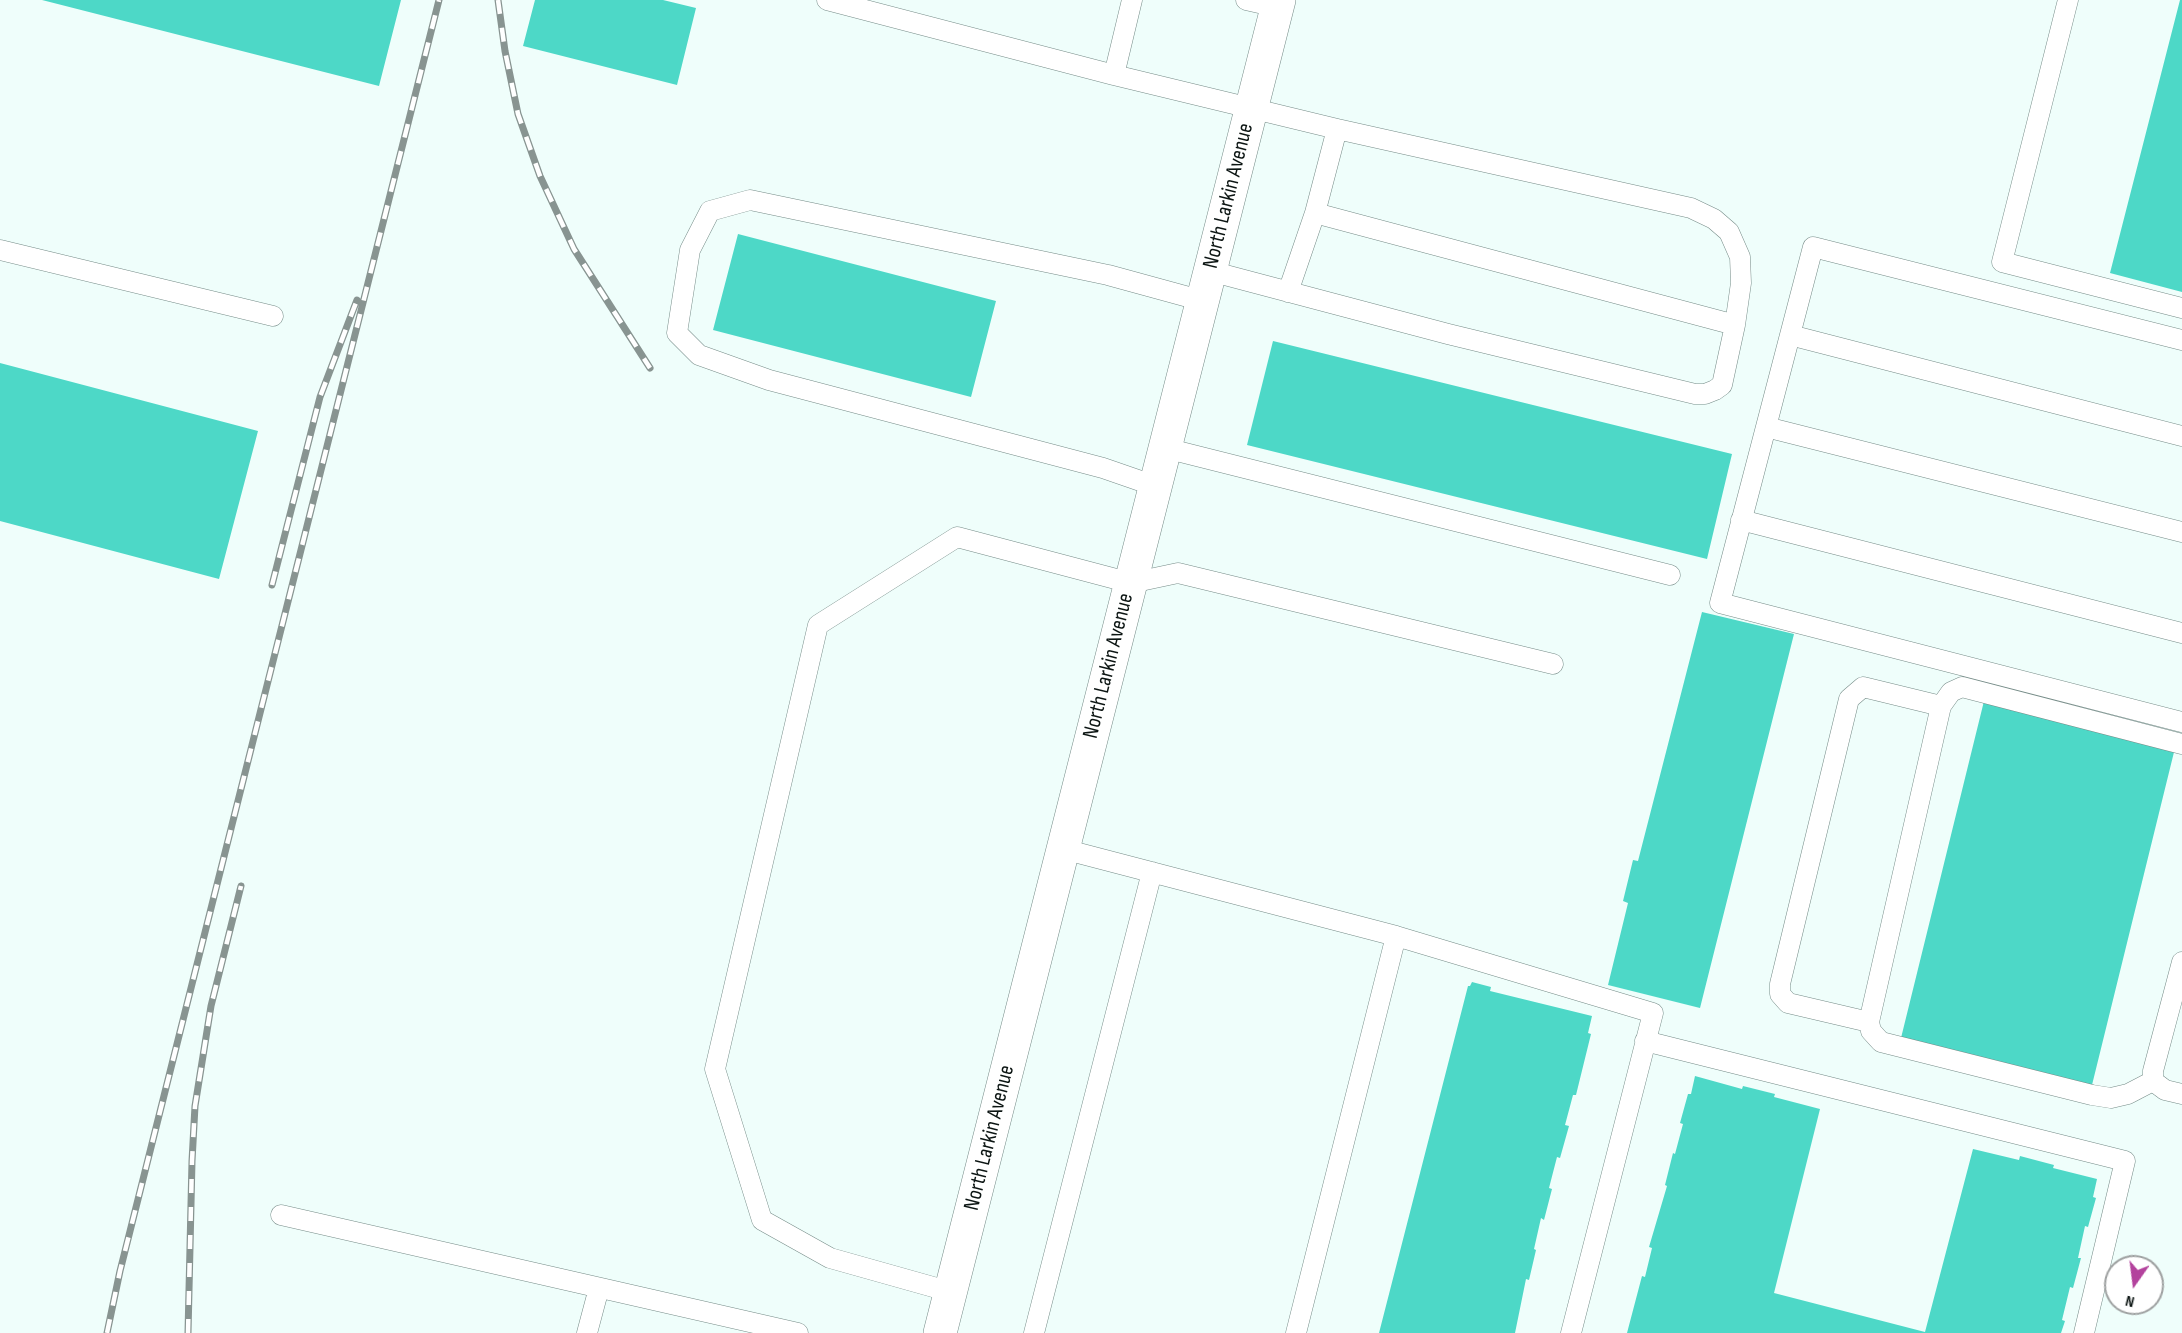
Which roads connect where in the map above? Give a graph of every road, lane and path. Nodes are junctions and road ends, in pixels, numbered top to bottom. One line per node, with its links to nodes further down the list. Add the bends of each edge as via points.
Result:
1 (827, 0): 5 (lane)
2 (1132, 0): 5 (lane)
3 (2068, 0): 12 (lane, via 2002,262)
4 (1267, 2): 6 (street, North Larkin Avenue)
5 (1114, 75): 6 (lane)
6 (1251, 109): 7 (lane); 10 (street, North Larkin Avenue)
7 (1337, 129): 8 (lane); 14 (lane, via 1691,208 1714,219 1729,232 1740,257)
8 (1315, 213): 11 (lane); 14 (lane)
9 (0, 250): 13 (lane)
10 (1206, 286): 11 (lane); 19 (street, North Larkin Avenue); 20 (lane, via 1108,275 750,200 710,211 690,250 677,333 699,355 769,380 1103,468)
11 (1288, 292): 14 (lane, via 1705,394 1722,385)
12 (2182, 308)
13 (273, 316)
14 (1735, 325)
15 (1790, 335): 16 (lane, via 1813,247); 17 (lane); 18 (lane)
16 (2182, 340)
17 (1766, 427): 21 (lane); 22 (lane)
18 (2182, 436)
19 (1165, 448): 20 (street, North Larkin Avenue); 23 (lane)
20 (1155, 486): 24 (street, North Larkin Avenue)
21 (1741, 520): 25 (lane); 28 (lane, via 1720,603)
22 (2182, 532)
23 (1670, 575)
24 (1131, 583): 26 (lane, via 1178,573); 30 (street, North Larkin Avenue); 40 (lane, via 957,537 818,626 715,1070 762,1220 830,1258)
25 (2182, 633)
26 (1553, 664)
27 (1941, 706): 29 (lane, via 1951,692 1962,687); 34 (lane); 34 (lane, via 1863,687 1849,699 1780,984 1780,994 1788,1003)
28 (2182, 722)
29 (2182, 744)
30 (1063, 849): 31 (lane); 40 (street, North Larkin Avenue)
31 (1152, 872): 32 (lane); 44 (lane)
32 (1396, 936): 35 (lane, via 1653,1012); 45 (lane)
33 (2182, 962): 36 (lane)
34 (1869, 1022): 36 (lane, via 1881,1042 2092,1095 2111,1098)
35 (1645, 1041): 46 (lane); 47 (lane, via 2126,1161)
36 (2153, 1081): 37 (lane, via 2165,1090)
37 (2182, 1094)
38 (281, 1215): 39 (lane)
39 (599, 1288): 42 (lane); 43 (lane)
40 (951, 1292): 41 (street, North Larkin Avenue)
41 (948, 1331)
42 (587, 1333)
43 (798, 1333)
44 (1034, 1333)
45 (1296, 1333)
46 (1571, 1333)
47 (2084, 1333)

